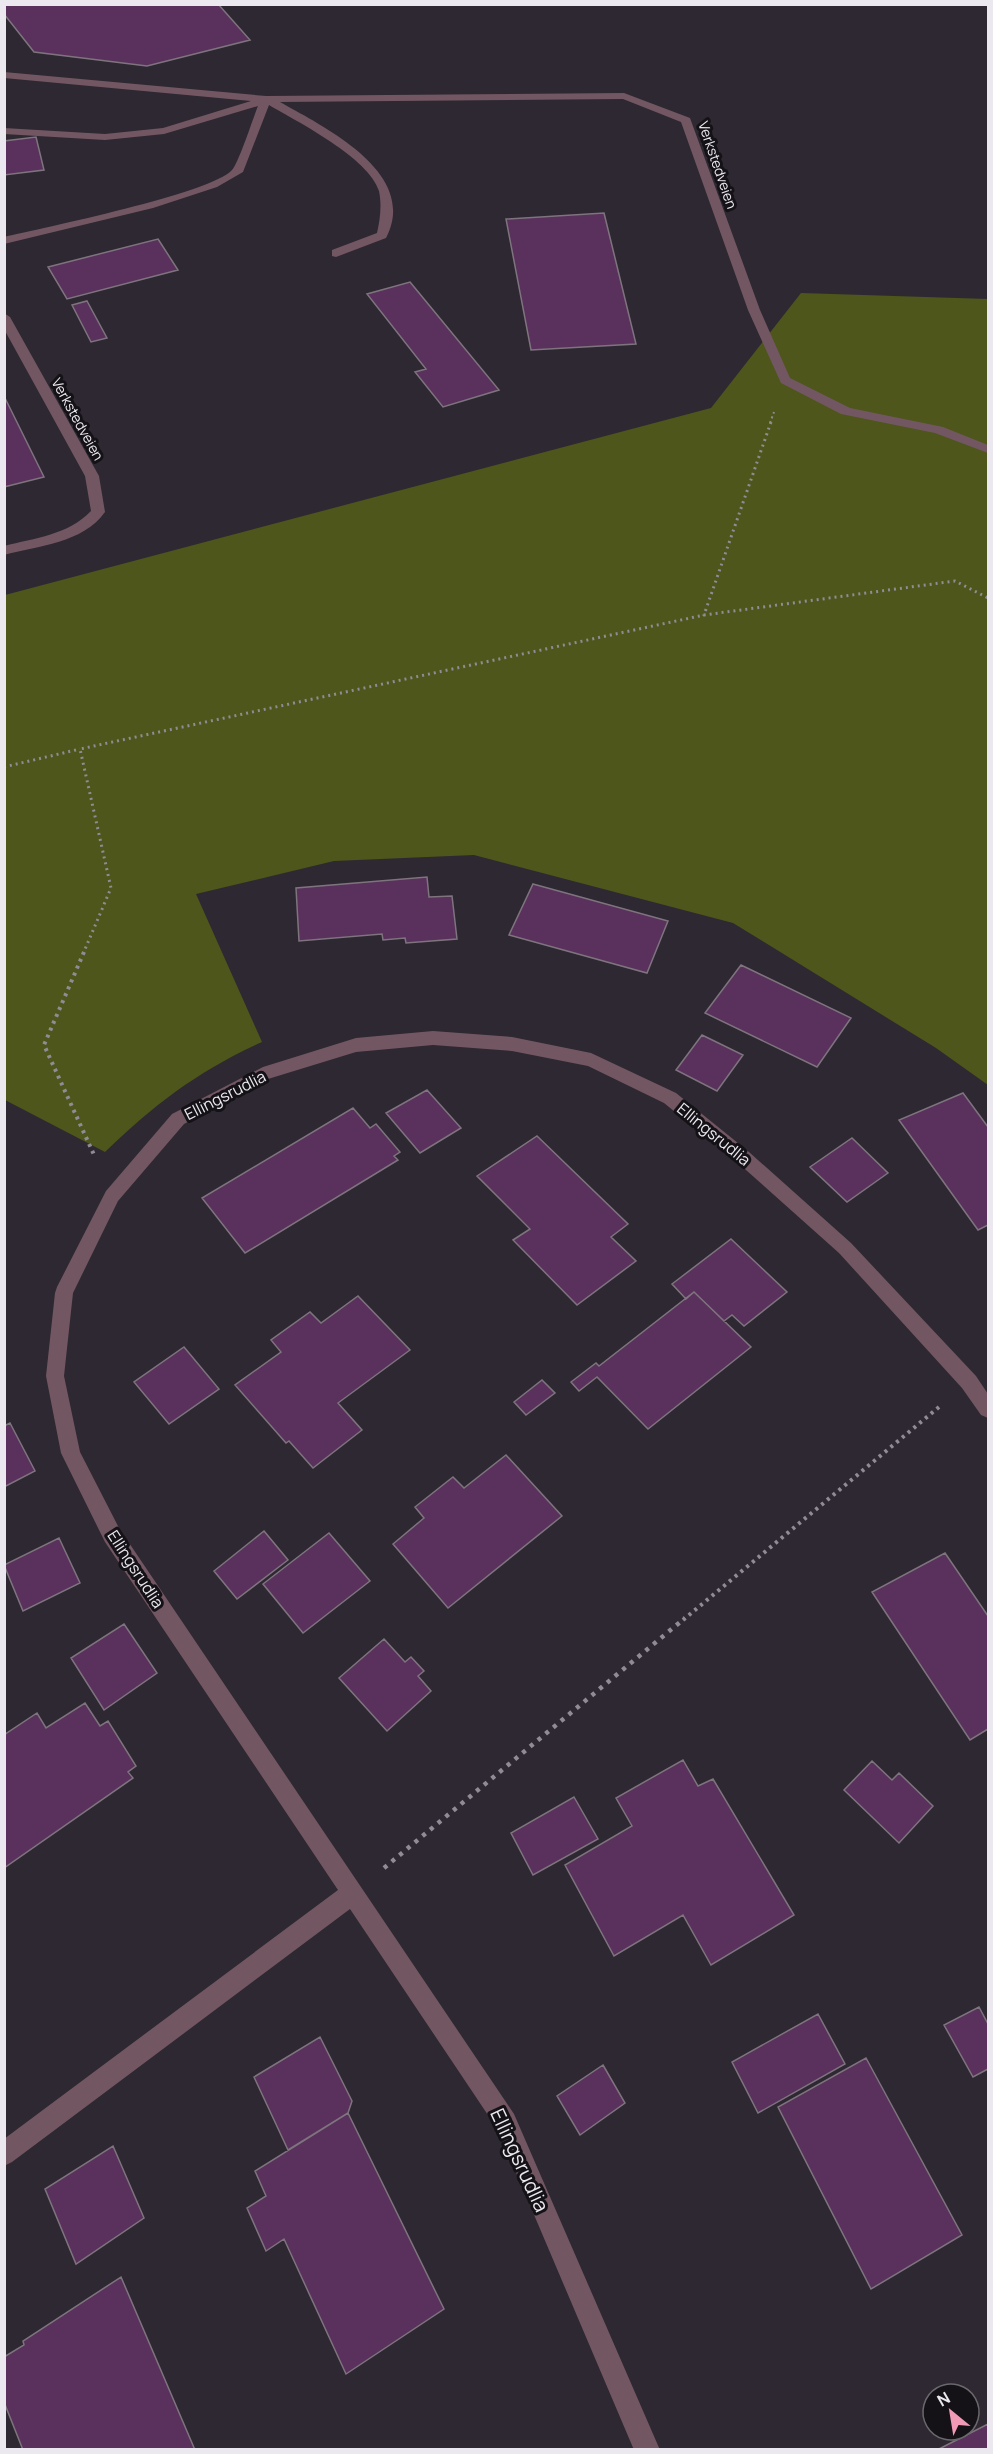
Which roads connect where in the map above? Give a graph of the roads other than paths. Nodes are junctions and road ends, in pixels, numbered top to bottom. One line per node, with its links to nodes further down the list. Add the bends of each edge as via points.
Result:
1 (4, 75): 2 (street, Verkstedveien)
2 (266, 99): 3 (street, via 165,131 105,137); 4 (street, via 237,172 213,185 149,206); 5 (street, Verkstedveien, via 354,153 382,186 387,216 382,235); 7 (street, Verkstedveien, via 624,96 686,120 753,310 785,380 846,411 938,430)
3 (4, 131)
4 (4, 241)
5 (336, 253)
6 (4, 317): 8 (street, Verkstedveien, via 92,476 98,512 90,522 63,534)
7 (988, 449)
8 (4, 551)
9 (988, 1409): 10 (street, Ellingsrudlia, via 969,1382 845,1248 743,1157 670,1098 591,1060 512,1044 444,1039 357,1045 263,1074 178,1119 112,1196 64,1293 55,1376 70,1453 112,1535)
10 (351, 1894): 11 (street); 12 (street, Ellingsrudlia, via 506,2122)
11 (4, 2154)
12 (647, 2450)

